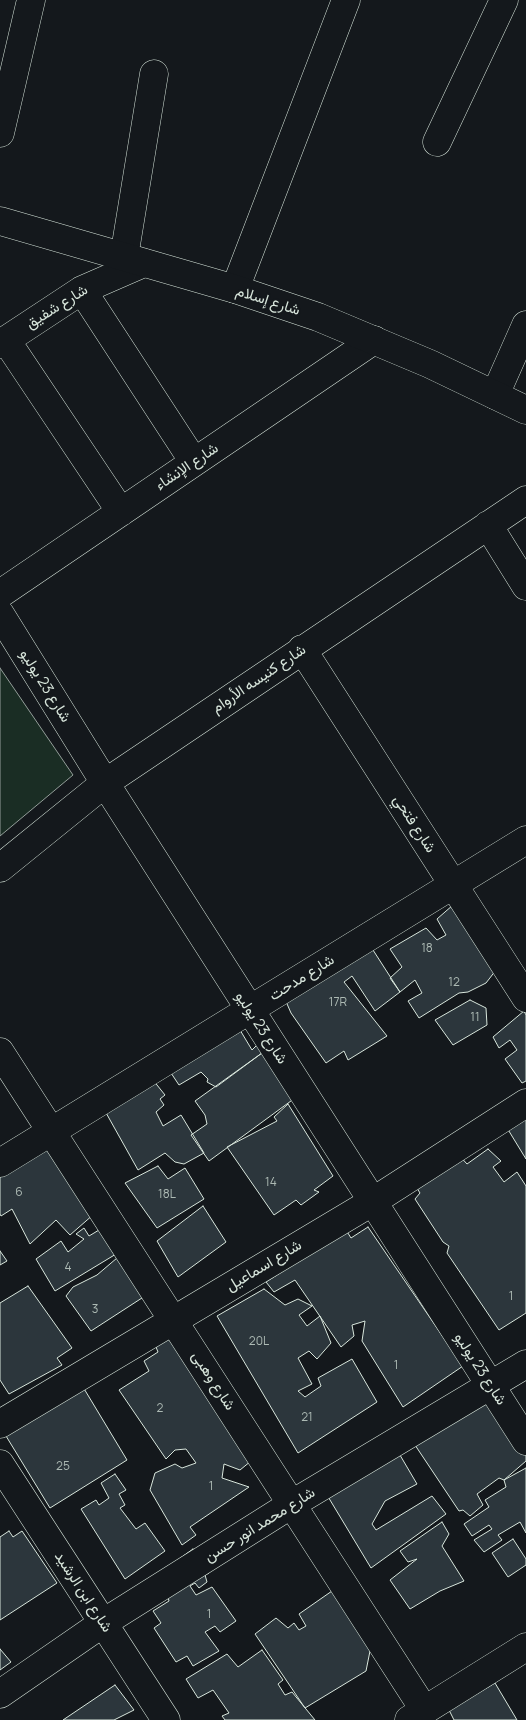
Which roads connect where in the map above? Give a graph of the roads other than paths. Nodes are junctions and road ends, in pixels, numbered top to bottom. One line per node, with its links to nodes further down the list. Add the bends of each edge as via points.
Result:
1 (31, 0): 4 (street)
2 (346, 0): 10 (street)
3 (504, 0): 7 (street)
4 (8, 58): 6 (street)
5 (154, 74): 9 (street)
6 (0, 133)
7 (437, 142)
8 (0, 221): 9 (street, شارع إسلام)
9 (134, 260): 10 (street, شارع إسلام); 11 (street, شارع شفيق)
10 (234, 289): 13 (street, شارع إسلام)
11 (82, 290): 14 (street, شارع شفيق); 17 (street)
12 (526, 325): 15 (street)
13 (374, 340): 15 (street, شارع إسلام); 17 (street, شارع الإنشاء)
14 (3, 342): 19 (street)
15 (495, 396): 16 (street, شارع إسلام)
16 (526, 410)
17 (194, 462): 19 (street, شارع الإنشاء)
18 (526, 500): 20 (street, شارع كنيسه الأروام)
19 (121, 512): 22 (street, شارع الإنشاء)
20 (488, 526): 21 (street); 24 (street, شارع كنيسه الأروام)
21 (526, 586)
22 (0, 594)
23 (0, 614): 25 (street, شارع 23 يوليو)
24 (302, 649): 25 (street, شارع كنيسه الأروام); 28 (street, شارع فتحي)
25 (105, 783): 27 (street, شارع كنيسه الأروام); 30 (street, شارع 23 يوليو)
26 (526, 840): 28 (street, شارع مدحت)
27 (0, 868)
28 (453, 884): 29 (street, شارع فتحي); 30 (street, شارع مدحت)
29 (526, 998)
30 (250, 1010): 33 (street, شارع مدحت); 35 (street, شارع 23 يوليو)
31 (0, 1052): 33 (street, شارع وهبى)
32 (526, 1103): 35 (street, شارع اسماعيل)
33 (51, 1132): 34 (street, شارع مدحت); 36 (street, شارع وهبى)
34 (0, 1163)
35 (372, 1202): 36 (street, شارع اسماعيل); 38 (street, شارع 23 يوليو)
36 (173, 1320): 39 (street, شارع اسماعيل); 42 (street, شارع وهبى)
37 (526, 1364): 38 (street, شارع محمد انور حسن)
38 (490, 1386): 40 (street, شارع 23 يوليو); 42 (street, شارع محمد انور حسن)
39 (0, 1424)
40 (526, 1441)
41 (0, 1464): 43 (street, شارع ابن الرشيد)
42 (292, 1504): 43 (street, شارع محمد انور حسن); 46 (street, شارع وهبى)
43 (103, 1623): 45 (street, شارع محمد انور حسن); 47 (street, شارع ابن الرشيد)
44 (526, 1647): 46 (street)
45 (0, 1694)
46 (417, 1715)
47 (166, 1720)

